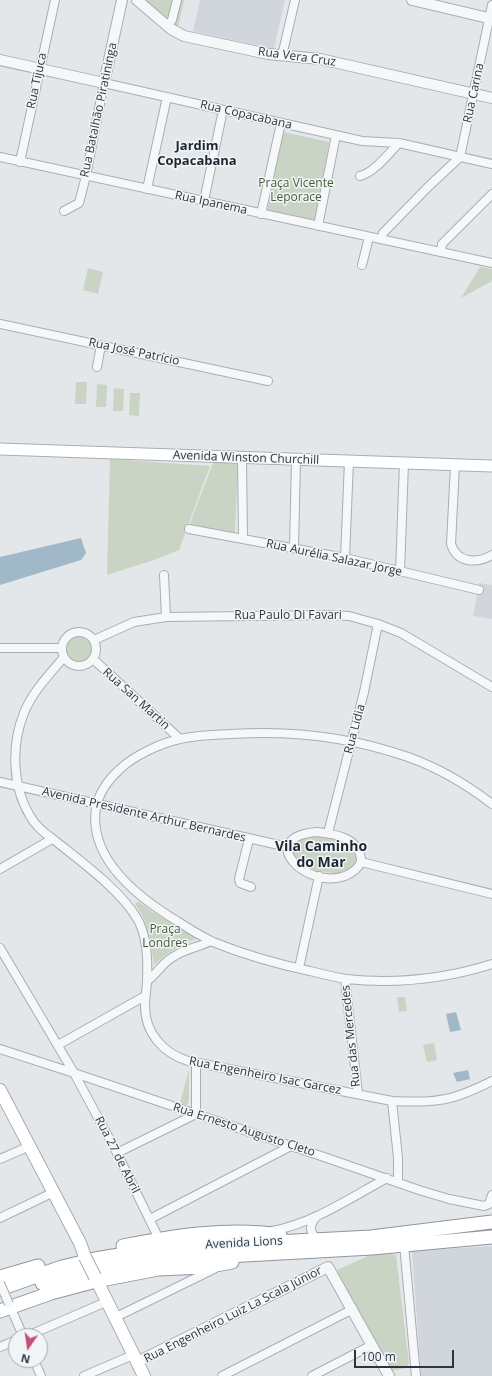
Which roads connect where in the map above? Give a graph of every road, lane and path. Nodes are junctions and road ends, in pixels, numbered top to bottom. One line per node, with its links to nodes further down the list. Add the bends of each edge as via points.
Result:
1 (55, 0): 12 (street, Rua Tijuca)
2 (122, 0): 13 (street, Rua Batalhão Piratininga)
3 (137, 0): 9 (street, Rua Vera Cruz)
4 (177, 0): 9 (street, via 172,20)
5 (295, 0): 10 (street)
6 (412, 0): 8 (street)
7 (492, 5): 8 (street, Rua Carina)
8 (491, 19): 14 (street, Rua Carina)
9 (167, 26): 10 (street, Rua Vera Cruz, via 184,36)
10 (282, 56): 14 (street, Rua Vera Cruz, via 320,59)
11 (0, 60): 12 (street, Rua Copacabana)
12 (39, 69): 13 (street, Rua Copacabana); 23 (street, Rua Tijuca)
13 (104, 83): 15 (street, Rua Copacabana); 25 (street, Rua Batalhão Piratininga)
14 (474, 94): 16 (street, Rua Vera Cruz); 21 (street, Rua Carina)
15 (167, 97): 17 (street, Rua Copacabana); 27 (street)
16 (492, 98)
17 (223, 110): 18 (street, Rua Copacabana); 29 (street)
18 (280, 123): 19 (street, Rua Copacabana); 31 (street)
19 (336, 135): 20 (street, Rua Copacabana, via 366,141); 32 (street)
20 (399, 143): 21 (street, Rua Copacabana); 26 (street, via 373,170)
21 (460, 157): 24 (street, Rua Copacabana); 34 (street, via 383,233)
22 (0, 158): 23 (street, Rua Ipanema)
23 (20, 162): 25 (street, Rua Ipanema)
24 (492, 164)
25 (86, 176): 27 (street, Rua Ipanema); 30 (street, Rua Batalhão Piratininga, via 78,204)
26 (360, 176)
27 (147, 189): 29 (street, Rua Ipanema)
28 (492, 194): 35 (street, via 442,244)
29 (204, 201): 31 (street, Rua Ipanema)
30 (64, 211)
31 (261, 214): 32 (street, Rua Ipanema)
32 (318, 226): 33 (street, Rua Ipanema)
33 (369, 237): 34 (street, Rua Ipanema); 37 (street)
34 (381, 239): 35 (street, Rua Ipanema)
35 (441, 252): 36 (street, Rua Ipanema)
36 (492, 263)
37 (362, 265)
38 (0, 324): 39 (street, Rua José Patrício)
39 (101, 345): 40 (street); 41 (street, Rua José Patrício)
40 (97, 367)
41 (268, 381)
42 (0, 449): 43 (main road, Avenida Winston Churchill)
43 (242, 458): 44 (main road, Avenida Winston Churchill); 50 (street)
44 (296, 460): 45 (main road, Avenida Winston Churchill); 51 (street)
45 (349, 461): 46 (main road, Avenida Winston Churchill); 53 (street)
46 (404, 463): 47 (main road, Avenida Winston Churchill); 54 (street)
47 (455, 465): 48 (main road, Avenida Winston Churchill); 52 (street, via 452,548 455,554 474,561)
48 (492, 466)
49 (189, 529): 50 (street, Rua Aurélia Salazar Jorge)
50 (244, 539): 51 (street, Rua Aurélia Salazar Jorge)
51 (294, 548): 53 (street, Rua Aurélia Salazar Jorge)
52 (492, 555)
53 (345, 558): 54 (street, Rua Aurélia Salazar Jorge)
54 (400, 572): 56 (street, Rua Aurélia Salazar Jorge)
55 (164, 575): 57 (street)
56 (479, 590)
57 (166, 617): 58 (street, Rua Paulo Di Favari, via 332,615 349,616); 59 (street, Rua Paulo Di Favari, via 134,622)
58 (378, 624): 64 (street, Rua Paulo Di Favari, via 401,633); 66 (street, Rua Lidia)
59 (94, 640): 61 (street, via 88,634 73,633 64,641); 63 (street, via 96,650)
60 (0, 648): 61 (street)
61 (62, 648): 62 (street)
62 (64, 657): 63 (street, via 69,663 80,666); 68 (street, via 40,686 24,712 19,728 16,756)
63 (93, 659): 65 (street, Rua San Martin)
64 (492, 687)
65 (180, 739): 66 (street, via 270,732); 69 (street, via 141,754 126,763 106,784)
66 (351, 742): 70 (street, via 388,751 430,766 472,789); 71 (street, Rua Lidia)
67 (0, 782): 68 (street, Avenida Presidente Arthur Bernardes)
68 (18, 786): 69 (street, Avenida Presidente Arthur Bernardes); 72 (street, Rua Engenheiro Isac Garcez, via 30,817)
69 (97, 804): 73 (street, Avenida Presidente Arthur Bernardes); 80 (street, via 96,833 105,855 116,870 153,905)
70 (492, 804)
71 (328, 833): 74 (street, via 302,834 293,839); 75 (street, via 342,837 356,846)
72 (52, 839): 76 (street); 85 (street, Rua Engenheiro Isac Garcez, via 96,874 133,913 141,928 145,945)
73 (249, 839): 74 (street, Avenida Presidente Arthur Bernardes); 78 (street, via 239,879)
74 (288, 847): 77 (street, via 292,862 305,871)
75 (361, 862): 77 (street, via 355,870 342,876); 79 (street)
76 (0, 870)
77 (319, 876): 83 (street)
78 (251, 887)
79 (492, 894)
80 (211, 941): 83 (street, via 268,961); 85 (street, via 172,957)
81 (0, 948): 87 (street, Rua 27 de Abril)
82 (492, 964): 84 (street, via 433,978)
83 (299, 968): 84 (street)
84 (344, 979): 93 (street, Rua das Mercedes)
85 (147, 981): 86 (street, Rua Engenheiro Isac Garcez)
86 (145, 996): 87 (street); 89 (street, Rua Engenheiro Isac Garcez, via 146,1020 154,1037 170,1053)
87 (58, 1045): 90 (street, Rua 27 de Abril)
88 (0, 1049): 90 (street, Rua Ernesto Augusto Cleto)
89 (196, 1063): 93 (street, Rua Engenheiro Isac Garcez); 96 (street)
90 (74, 1073): 96 (street, Rua Ernesto Augusto Cleto); 99 (street, Rua 27 de Abril)
91 (492, 1081): 94 (street, Rua Engenheiro Isac Garcez, via 445,1099)
92 (0, 1090): 103 (main road)
93 (358, 1094): 94 (street, Rua Engenheiro Isac Garcez)
94 (392, 1101): 102 (street)
95 (0, 1106): 98 (main road)
96 (196, 1114): 97 (street, Rua Ernesto Augusto Cleto); 99 (street)
97 (291, 1146): 101 (street, Rua Ernesto Augusto Cleto); 107 (street)
98 (23, 1149): 100 (street); 103 (main road)
99 (117, 1153): 107 (street, Rua 27 de Abril)
100 (0, 1159)
101 (387, 1178): 102 (street, Rua Ernesto Augusto Cleto); 105 (street)
102 (398, 1182): 104 (street, Rua Ernesto Augusto Cleto, via 449,1199 482,1206 489,1204)
103 (51, 1194): 106 (street); 115 (main road, via 80,1243)
104 (492, 1195)
105 (316, 1217): 109 (street, via 290,1227); 112 (street, via 311,1230)
106 (0, 1218)
107 (150, 1219): 111 (street, Rua 27 de Abril)
108 (492, 1221): 112 (highway, Avenida Lions, via 372,1237)
109 (259, 1233): 111 (highway, via 220,1233); 112 (highway)
110 (492, 1237): 113 (highway, Avenida Lions)
111 (159, 1239): 115 (highway)
112 (313, 1239): 120 (highway, Avenida Lions, via 161,1248 62,1267)
113 (404, 1244): 114 (highway, Avenida Lions); 134 (street)
114 (259, 1254): 116 (highway); 122 (highway, Avenida Lions, via 154,1260 98,1268 58,1278)
115 (84, 1255): 117 (highway); 118 (main road, bridge)
116 (223, 1264): 118 (highway, via 205,1268 158,1269); 124 (street)
117 (0, 1277)
118 (95, 1279): 121 (main road); 122 (highway)
119 (0, 1283): 122 (street, bridge)
120 (0, 1289)
121 (106, 1302): 124 (main road); 126 (street)
122 (5, 1305): 125 (street)
123 (353, 1310): 127 (street); 128 (street, Rua Engenheiro Luiz La Scala Júnior, via 328,1267); 131 (street)
124 (114, 1318): 128 (main road)
125 (18, 1328)
126 (46, 1328)
127 (372, 1345): 132 (street); 133 (street)
128 (135, 1359): 129 (street); 130 (main road)
129 (84, 1376)
130 (144, 1376)
131 (222, 1376)
132 (312, 1376)
133 (389, 1376)
134 (416, 1376)

